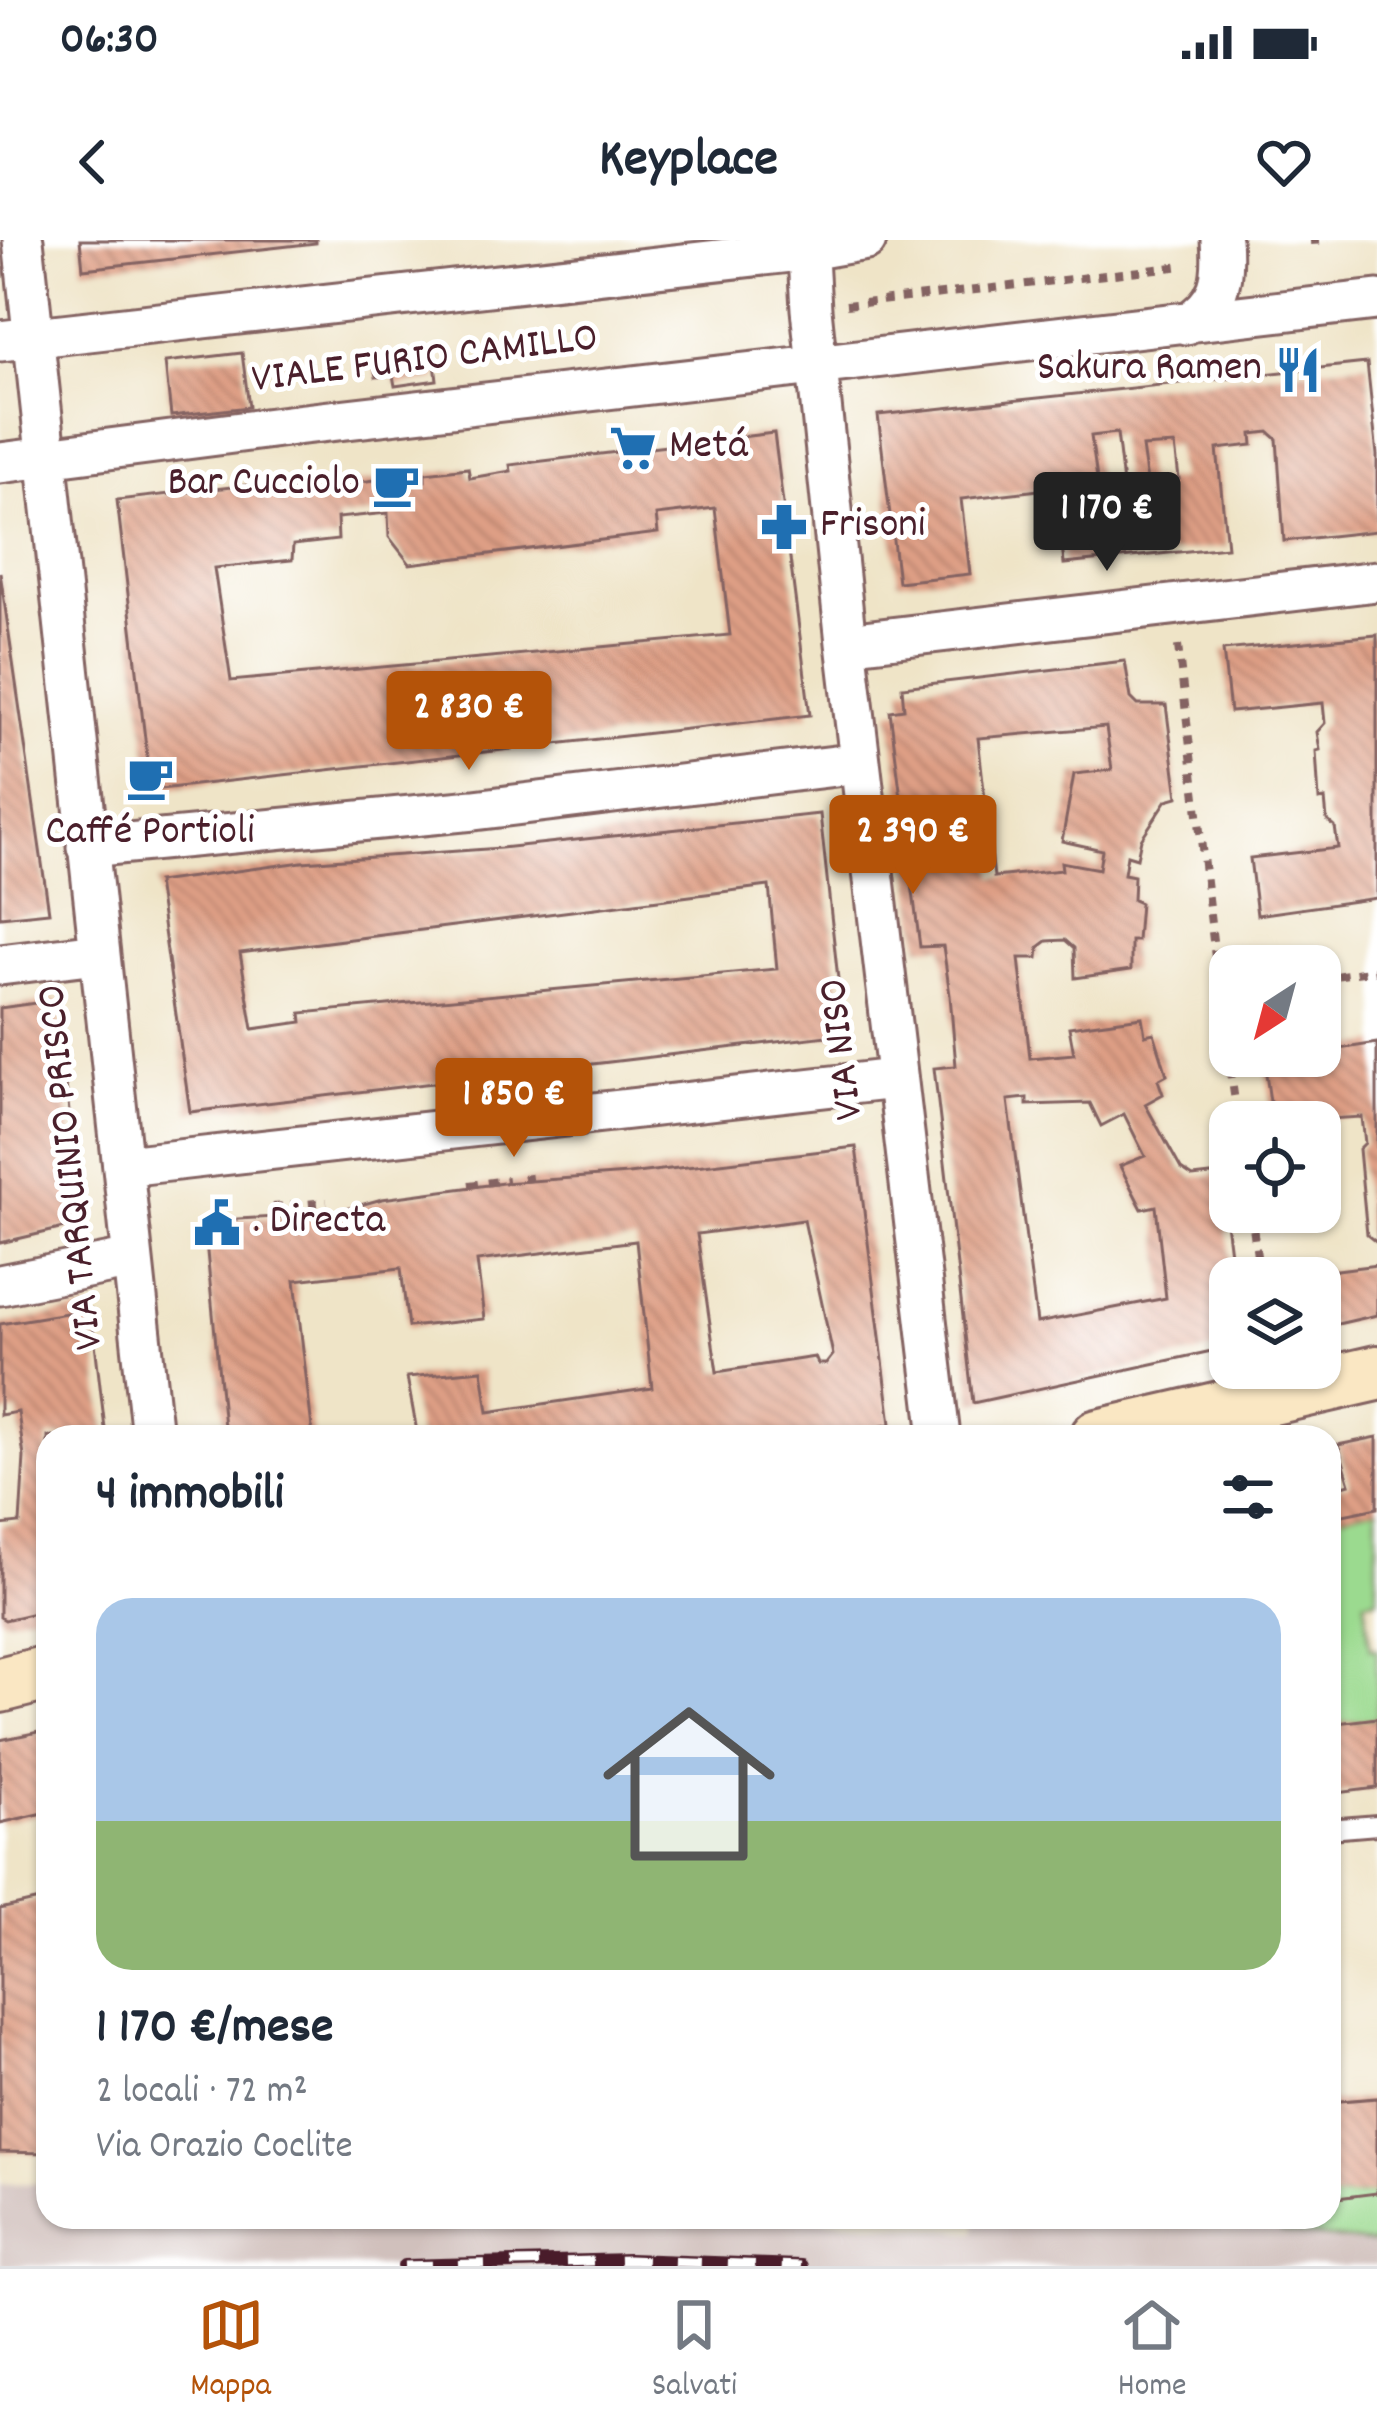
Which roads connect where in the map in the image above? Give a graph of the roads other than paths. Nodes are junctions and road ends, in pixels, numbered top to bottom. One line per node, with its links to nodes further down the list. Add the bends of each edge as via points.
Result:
1 (23, 240): 7 (street)
2 (866, 240): 4 (street, VIALE FURIO CAMILLO)
3 (1221, 240): 6 (street, via 1220,290)
4 (808, 245): 7 (street, VIALE FURIO CAMILLO); 8 (street)
5 (1377, 300): 6 (street, VIALE FURIO CAMILLO)
6 (1186, 324): 8 (street, VIALE FURIO CAMILLO)
7 (16, 339): 9 (street)
8 (816, 364): 9 (street, VIALE FURIO CAMILLO); 12 (street, VIA NISO)
9 (45, 456): 10 (street, VIALE FURIO CAMILLO); 14 (street, VIA TARQUINIO PRISCO)
10 (0, 463)
11 (1377, 581): 12 (street)
12 (846, 643): 13 (street, VIA NISO)
13 (860, 763): 14 (street); 17 (street, VIA NISO)
14 (87, 847): 15 (street, VIA TARQUINIO PRISCO)
15 (98, 953): 16 (street); 18 (street, VIA TARQUINIO PRISCO)
16 (0, 965)
17 (896, 1079): 18 (street); 23 (street, VIA NISO)
18 (125, 1166): 19 (street, VIA TARQUINIO PRISCO)
19 (132, 1259): 20 (street); 22 (street, VIA TARQUINIO PRISCO)
20 (0, 1285)
21 (1377, 1372): 24 (street)
22 (151, 1425)
23 (939, 1425)
24 (1150, 1425)
25 (36, 1676): 26 (street)
26 (0, 1685)
27 (1377, 1825): 28 (lane)
28 (1341, 1828)

